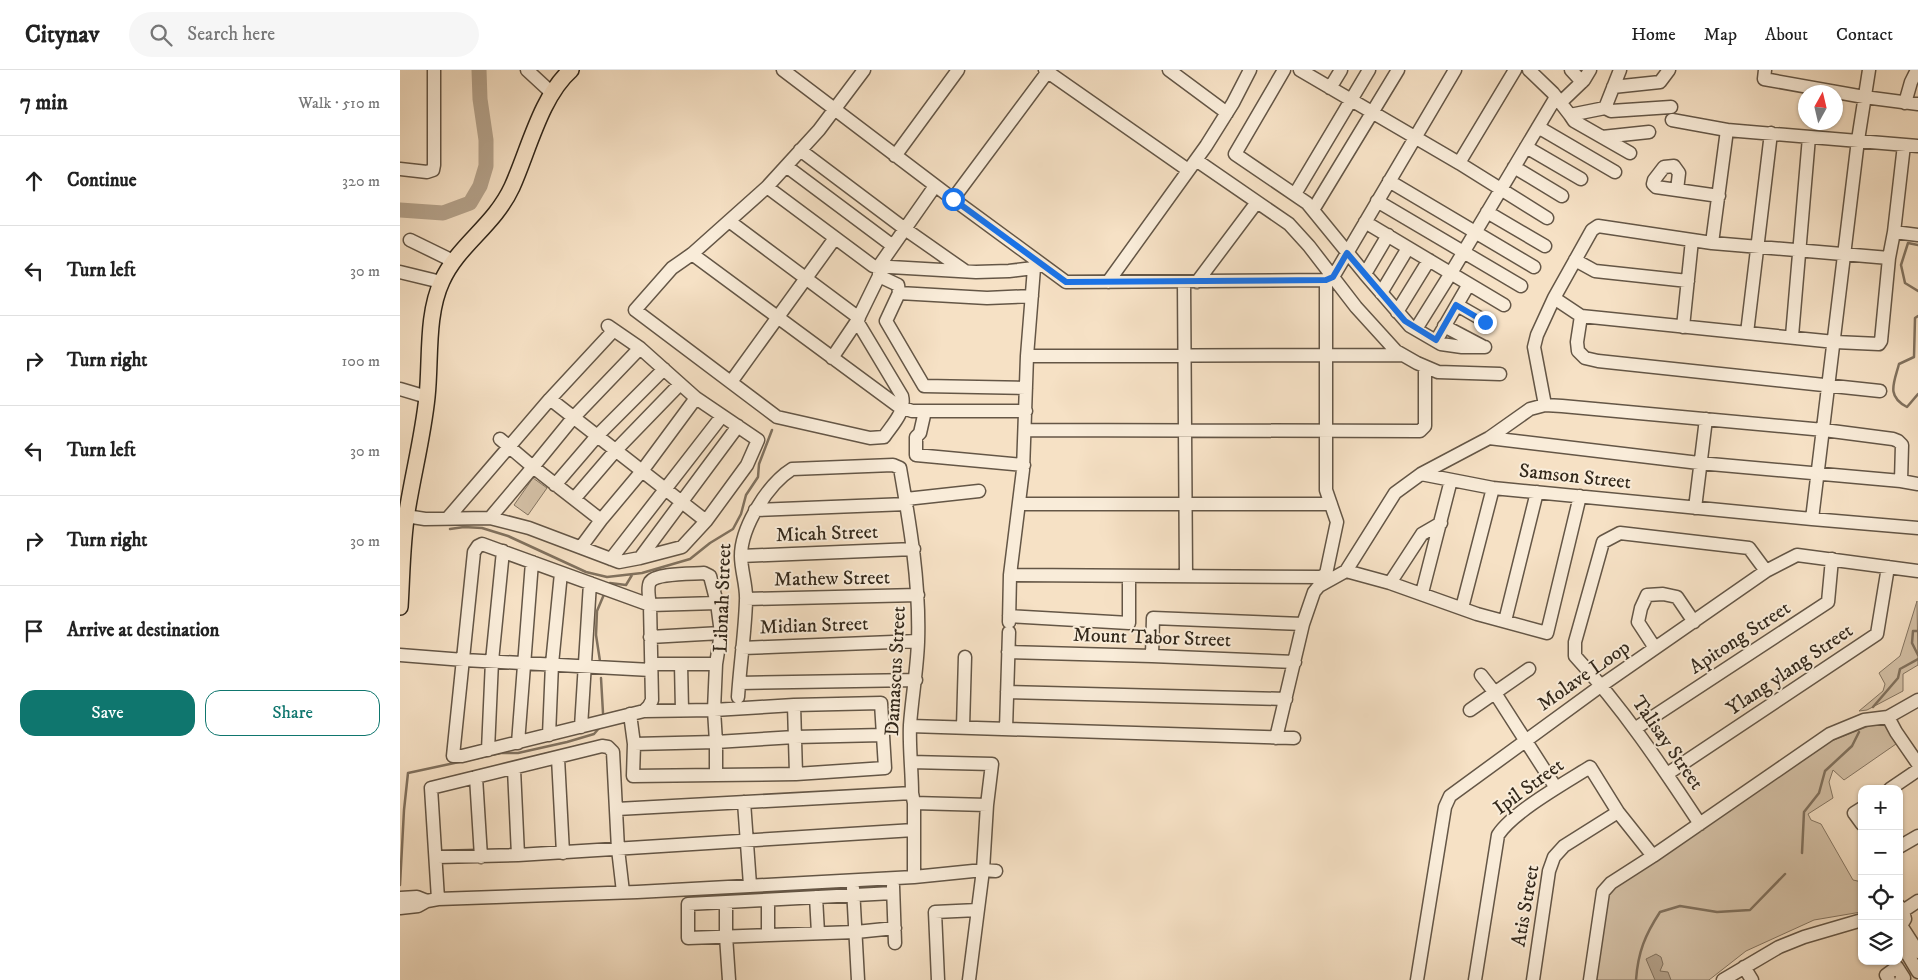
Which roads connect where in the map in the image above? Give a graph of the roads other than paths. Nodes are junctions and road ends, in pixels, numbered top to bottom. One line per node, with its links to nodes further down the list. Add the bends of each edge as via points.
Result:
1 (434, 70): 56 (street, via 432,170)
2 (527, 70): 28 (street)
3 (571, 70): 28 (main road)
4 (783, 70): 34 (street)
5 (864, 70): 34 (street)
6 (958, 70): 51 (street)
7 (1169, 70): 35 (street)
8 (1250, 70): 35 (street)
9 (1284, 70): 64 (street, via 1235,154)
10 (1341, 70): 27 (street)
11 (1369, 70): 30 (street)
12 (1398, 70): 36 (street)
13 (1455, 70): 44 (street)
14 (1515, 70): 52 (street)
15 (1529, 70): 31 (street)
16 (1571, 70): 25 (street)
17 (1590, 70): 25 (street)
18 (1620, 70): 26 (street)
19 (1669, 70): 26 (street, via 1660,82)
20 (1765, 70): 29 (street, via 1764,79)
21 (1869, 70): 29 (street)
22 (1918, 70): 32 (street, via 1911,82)
23 (1047, 71): 53 (street); 67 (street)
24 (1308, 72): 27 (street)
25 (1582, 82): 31 (street)
26 (1613, 86): 33 (street)
27 (1330, 88): 30 (street)
28 (553, 94): 96 (main road, via 499,211)
29 (1864, 97): 32 (street); 45 (street)
30 (1351, 100): 36 (street); 64 (street)
31 (1558, 100): 37 (street); 38 (street)
32 (1912, 104)
33 (1605, 108): 37 (street); 39 (street, via 1672,114)
34 (835, 109): 49 (street); 51 (street)
35 (1227, 113): 53 (street)
36 (1372, 113): 44 (street); 70 (street)
37 (1570, 115): 42 (street, via 1574,121)
38 (1538, 126): 48 (street); 57 (street)
39 (1727, 130): 41 (street); 66 (street)
40 (1649, 132): 42 (street)
41 (1771, 133): 43 (street); 86 (street)
42 (1602, 137): 50 (street)
43 (1809, 137): 45 (street); 88 (street)
44 (1414, 138): 52 (street); 59 (street)
45 (1858, 140): 46 (street); 92 (street)
46 (1904, 144): 47 (street); 77 (street)
47 (1918, 146)
48 (1526, 147): 55 (street); 58 (street)
49 (800, 150): 54 (street); 75 (street)
50 (1630, 153)
51 (896, 156): 60 (street)
52 (1458, 163): 62 (street)
53 (1192, 165): 69 (street); 108 (street)
54 (786, 166): 61 (street); 84 (street)
55 (1514, 167): 62 (street); 65 (street)
56 (400, 169)
57 (1615, 172)
58 (1581, 179)
59 (1389, 181): 68 (street); 76 (street)
60 (935, 186): 67 (street); 75 (street)
61 (767, 188): 73 (street); 80 (street)
62 (1501, 189): 71 (street); 72 (street)
63 (1678, 190): 66 (street)
64 (1295, 194): 70 (street)
65 (1562, 196)
66 (1719, 196): 83 (street)
67 (953, 199): 97 (street)
68 (1377, 201): 74 (street); 89 (street)
69 (1256, 202): 105 (street, via 1289,224 1309,246); 110 (street)
70 (1313, 210): 90 (street)
71 (1487, 212): 76 (street); 85 (street)
72 (1547, 218)
73 (729, 221): 91 (street); 104 (street)
74 (1365, 222): 79 (street); 90 (street)
75 (905, 229): 84 (street); 100 (street)
76 (1476, 231): 89 (street); 98 (street)
77 (1894, 232): 78 (street); 93 (street)
78 (1918, 235)
79 (1388, 236): 87 (street); 102 (street)
80 (836, 238): 99 (street); 104 (street)
81 (410, 240): 96 (street)
82 (1692, 240): 83 (street); 95 (street, via 1598,226 1592,230); 106 (street)
83 (1712, 243): 86 (street)
84 (894, 246): 99 (street)
85 (1545, 246)
86 (1758, 247): 88 (street); 127 (street)
87 (1408, 248): 94 (street); 114 (street)
88 (1800, 250): 92 (street); 128 (street)
89 (1464, 252): 103 (street); 112 (street)
90 (1347, 253): 102 (street); 105 (street)
91 (692, 254): 121 (street); 140 (street, via 672,268 635,310)
92 (1844, 254): 93 (street); 130 (street)
93 (1889, 258): 130 (street, via 1881,341 1879,344)
94 (1429, 260): 103 (street); 119 (street)
95 (1575, 260): 106 (street, via 1595,271); 116 (street)
96 (453, 261): 107 (main road)
97 (1038, 266): 100 (street, via 1009,271); 108 (street, via 1066,282); 115 (street)
98 (1534, 267)
99 (879, 271): 100 (street); 113 (street, via 898,285); 122 (street)
100 (965, 271)
101 (400, 272): 107 (street)
102 (1365, 274): 114 (street)
103 (1451, 274): 111 (street); 126 (street)
104 (806, 279): 121 (street); 122 (street)
105 (1330, 279): 110 (street); 132 (street); 135 (street)
106 (1688, 281): 125 (street)
107 (441, 282): 146 (main road, via 433,313)
108 (1108, 282): 109 (street)
109 (1184, 282): 110 (street); 134 (street)
110 (1198, 282)
111 (1469, 284): 117 (street); 118 (street)
112 (1521, 286)
113 (899, 292): 115 (street, via 987,298); 143 (street, via 886,321 924,386)
114 (1381, 293): 119 (street)
115 (1032, 296): 133 (street)
116 (1554, 298): 120 (street); 149 (street, via 1534,347)
117 (1456, 305): 123 (street); 124 (street)
118 (1504, 305)
119 (1396, 312): 126 (street)
120 (1581, 316): 125 (street); 142 (street, via 1577,342 1578,351 1585,358)
121 (777, 318): 136 (street); 140 (street)
122 (858, 320): 136 (street); 150 (street, via 902,396)
123 (1485, 322)
124 (1444, 326): 129 (street); 129 (street, via 1485,347 1462,347 1441,344)
125 (1683, 327): 127 (street)
126 (1416, 329): 129 (street)
127 (1747, 333): 128 (street)
128 (1792, 336): 130 (street)
129 (1436, 340)
130 (1835, 342): 142 (street)
131 (640, 348): 138 (street); 148 (street, via 611,328); 154 (street)
132 (1403, 355): 135 (street); 137 (street)
133 (1027, 356): 134 (street); 143 (street)
134 (1185, 356): 135 (street); 158 (street)
135 (1326, 356): 159 (street)
136 (832, 358): 150 (street)
137 (1425, 367): 139 (street, via 1438,372); 159 (street, via 1425,426 1420,431)
138 (664, 369): 141 (street); 161 (street)
139 (1500, 374)
140 (731, 382): 150 (street, via 777,417 870,438 884,437)
141 (680, 384): 147 (street); 164 (street)
142 (1829, 385): 145 (street); 160 (street)
143 (1026, 388): 151 (street)
144 (400, 390): 146 (street)
145 (1880, 391)
146 (427, 397): 189 (main road)
147 (696, 398): 153 (street); 169 (street)
148 (550, 399): 154 (street); 163 (street)
149 (1544, 405): 155 (street); 162 (street, via 1530,409)
150 (902, 408): 152 (street)
151 (1026, 410): 152 (street); 157 (street)
152 (925, 411): 166 (street, via 916,437 916,455)
153 (722, 416): 156 (street); 177 (street)
154 (573, 418): 161 (street); 167 (street)
155 (1706, 419): 160 (street); 165 (street)
156 (738, 426): 183 (street); 194 (street, via 758,440 747,465)
157 (1025, 430): 158 (street); 166 (street)
158 (1185, 430): 159 (street); 184 (street)
159 (1326, 430): 186 (street, via 1326,490)
160 (1824, 430): 171 (street); 173 (street, via 1898,441 1902,446)
161 (597, 436): 164 (street); 175 (street)
162 (1489, 438): 165 (street); 170 (street)
163 (504, 443): 167 (street); 191 (street)
164 (616, 450): 169 (street); 181 (street)
165 (1699, 463): 171 (street); 187 (street)
166 (1024, 465): 185 (street)
167 (533, 467): 175 (street); 190 (street)
168 (897, 467): 182 (street, Damascus Street); 188 (street, Libnah Street, via 792,468 783,474)
169 (642, 471): 177 (street); 193 (street)
170 (1421, 474): 172 (street, Samson Street); 207 (street, via 1394,492)
171 (1818, 474): 173 (street); 192 (street)
172 (1451, 480): 176 (street, Samson Street); 195 (street)
173 (1901, 481): 174 (street)
174 (1918, 484)
175 (555, 485): 181 (street)
176 (1493, 488): 179 (street, Samson Street); 221 (street)
177 (666, 490): 183 (street); 202 (street)
178 (979, 491): 182 (street)
179 (1537, 492): 180 (street, Samson Street); 222 (street)
180 (1580, 496): 187 (street, Samson Street); 222 (street, via 1547,633)
181 (574, 499): 193 (street)
182 (906, 501): 188 (street); 198 (street, Damascus Street)
183 (682, 502): 194 (street); 201 (street)
184 (1186, 503): 185 (street); 186 (street); 212 (street)
185 (1019, 504): 210 (street)
186 (1331, 504): 212 (street, via 1337,532 1326,574 1321,577)
187 (1695, 508): 192 (street, Samson Street)
188 (755, 510): 200 (street, Libnah Street, via 743,537)
189 (404, 516): 191 (street); 220 (main road)
190 (490, 518): 191 (street); 197 (street)
191 (447, 519)
192 (1812, 519): 196 (street, Samson Street)
193 (601, 520): 197 (street)
194 (706, 521): 201 (street, via 682,548)
195 (1441, 523): 214 (street, via 1422,534); 215 (street)
196 (1918, 528)
197 (581, 547): 202 (street)
198 (914, 549): 200 (street, Micah Street); 216 (street, Damascus Street)
199 (503, 551): 204 (street); 235 (street, via 482,544 474,552); 236 (street)
200 (741, 556): 217 (street, Libnah Street)
201 (640, 558): 202 (street, via 619,562)
202 (611, 559)
203 (1832, 559): 205 (street, Molave Loop); 208 (street, Molave Loop, via 1796,555); 264 (street, Apitong Street, via 1828,602)
204 (532, 562): 209 (street); 237 (street)
205 (1888, 568): 206 (street, Molave Loop); 282 (street, Ylang ylang Street, via 1877,634)
206 (1918, 571)
207 (1346, 572): 214 (street); 225 (street, via 1318,586)
208 (1766, 572): 223 (street, Molave Loop); 248 (street, Talisay Street, via 1749,548 1620,533 1604,542 1575,642 1575,656)
209 (561, 573): 213 (street); 239 (street)
210 (1010, 575): 211 (street); 224 (street)
211 (1129, 576): 212 (street); 224 (street, via 1129,623)
212 (1186, 576)
213 (590, 583): 219 (street); 242 (street)
214 (1390, 583): 215 (street)
215 (1422, 593): 221 (street)
216 (918, 596): 217 (street, Mathew Street); 228 (street, Damascus Street)
217 (746, 600): 229 (street, Libnah Street)
218 (717, 603): 219 (street); 219 (street, via 710,576 704,573 662,576 652,580 649,584); 226 (street)
219 (650, 605): 227 (street)
220 (400, 607)
221 (1462, 608): 222 (street)
222 (1506, 621)
223 (1694, 622): 230 (street, Molave Loop); 230 (street, via 1677,597 1647,595 1638,622)
224 (1009, 623): 231 (street)
225 (1303, 624): 233 (street, via 1153,618); 238 (street)
226 (720, 633): 227 (street); 241 (street)
227 (650, 637): 243 (street)
228 (918, 641): 229 (street, Midian Street); 246 (street, Damascus Street)
229 (742, 648): 247 (street, Libnah Street)
230 (1655, 648): 248 (street, Molave Loop)
231 (1008, 652): 233 (street, Mount Tabor Street); 249 (street)
232 (400, 655): 235 (street)
233 (1152, 656): 238 (street, Mount Tabor Street)
234 (965, 657): 263 (street)
235 (464, 660): 236 (street); 275 (street, via 454,756)
236 (492, 661): 237 (street); 275 (street)
237 (524, 662): 239 (street); 272 (street)
238 (1295, 662): 252 (street)
239 (552, 664): 242 (street); 266 (street)
240 (681, 664): 241 (street); 243 (street); 255 (street)
241 (716, 664): 256 (street)
242 (585, 665): 243 (street); 261 (street)
243 (651, 667): 258 (street, via 652,700)
244 (1529, 669): 250 (street)
245 (1481, 674): 250 (street)
246 (916, 680): 247 (street); 262 (street, Damascus Street)
247 (739, 683): 251 (street, Libnah Street)
248 (1602, 685): 264 (street, Talisay Street); 271 (street, Molave Loop)
249 (1007, 692): 252 (street); 265 (street)
250 (1495, 693): 257 (street); 271 (street)
251 (738, 697)
252 (1286, 698): 269 (street)
253 (1918, 700): 260 (street)
254 (794, 705): 256 (street); 267 (street, via 881,703); 268 (street)
255 (682, 710): 256 (street); 258 (street)
256 (714, 710): 273 (street)
257 (1470, 710)
258 (644, 711): 259 (street)
259 (630, 714): 261 (street); 274 (street)
260 (1888, 716): 278 (street); 292 (street, via 1864,720 1830,734)
261 (581, 726): 266 (street)
262 (910, 726): 263 (street); 277 (street, Damascus Street)
263 (963, 727): 265 (street)
264 (1636, 728): 282 (street, Talisay Street)
265 (1006, 729): 269 (street)
266 (549, 734): 272 (street)
267 (884, 735): 268 (street); 281 (street, via 885,768)
268 (794, 737): 273 (street); 281 (street)
269 (1276, 738): 270 (street)
270 (1294, 738)
271 (1525, 740): 286 (street); 336 (street, Molave Loop, via 1450,796 1445,807)
272 (518, 742): 275 (street)
273 (716, 742): 274 (street); 283 (street)
274 (634, 744): 283 (street, via 633,776)
275 (488, 750)
276 (558, 758): 279 (street); 290 (street, via 608,747 613,752); 298 (street)
277 (912, 762): 287 (street, Damascus Street); 289 (street, via 992,764)
278 (1918, 764)
279 (514, 769): 284 (street); 299 (street)
280 (1918, 770): 285 (street)
281 (796, 774): 283 (street)
282 (1667, 774): 292 (street, Talisay Street)
283 (716, 775)
284 (476, 778): 301 (street, via 431,788); 302 (street)
285 (1896, 785)
286 (1556, 788): 291 (street, Ipil Street, via 1590,767); 337 (street, Ipil Street, via 1504,825 1498,835)
287 (913, 798): 288 (street); 289 (street); 293 (street, Damascus Street)
288 (744, 802): 290 (street); 295 (street)
289 (987, 805): 303 (street)
290 (617, 809): 297 (street)
291 (1618, 812): 300 (street, Ipil Street); 338 (street, Atis Street, via 1564,846 1554,857 1549,871)
292 (1700, 824): 300 (street)
293 (914, 830): 295 (street); 304 (street, Damascus Street)
294 (1918, 836): 296 (street)
295 (746, 841): 297 (street); 307 (street)
296 (1903, 845)
297 (618, 849): 298 (street); 308 (street)
298 (563, 853): 299 (street)
299 (518, 856): 302 (street)
300 (1653, 856): 339 (street, via 1611,882 1603,892)
301 (437, 857): 302 (street); 313 (street)
302 (481, 857)
303 (989, 870): 304 (street); 319 (street)
304 (914, 877): 305 (street)
305 (893, 878): 306 (street); 309 (street)
306 (853, 880): 307 (street); 310 (street)
307 (750, 886): 308 (street)
308 (623, 892): 313 (street)
309 (893, 893): 310 (street); 321 (street)
310 (854, 895): 311 (street); 322 (street)
311 (816, 897): 314 (street); 324 (street)
312 (400, 898): 313 (street)
313 (433, 900): 317 (street)
314 (768, 900): 316 (street); 325 (street)
315 (1918, 901): 318 (street)
316 (726, 903): 326 (street); 326 (street, via 688,904 688,938)
317 (400, 908)
318 (1903, 908)
319 (978, 910): 334 (street, via 935,912); 335 (street)
320 (1858, 921): 330 (street, via 1804,936)
321 (894, 928): 322 (street); 327 (street)
322 (856, 932): 324 (street); 333 (street)
323 (1903, 932): 329 (street)
324 (818, 933): 325 (street)
325 (768, 935): 326 (street)
326 (726, 936): 332 (street)
327 (895, 943)
328 (1903, 947): 331 (street)
329 (1918, 952)
330 (1744, 967): 340 (street); 341 (street)
331 (1918, 972)
332 (729, 980)
333 (858, 980)
334 (938, 980)
335 (969, 980)
336 (1417, 980)
337 (1475, 980)
338 (1533, 980)
339 (1590, 980)
340 (1723, 980)
341 (1752, 980)
342 (1889, 980): 343 (street, via 1886,975 1897,967 1904,978)
343 (1901, 980)

